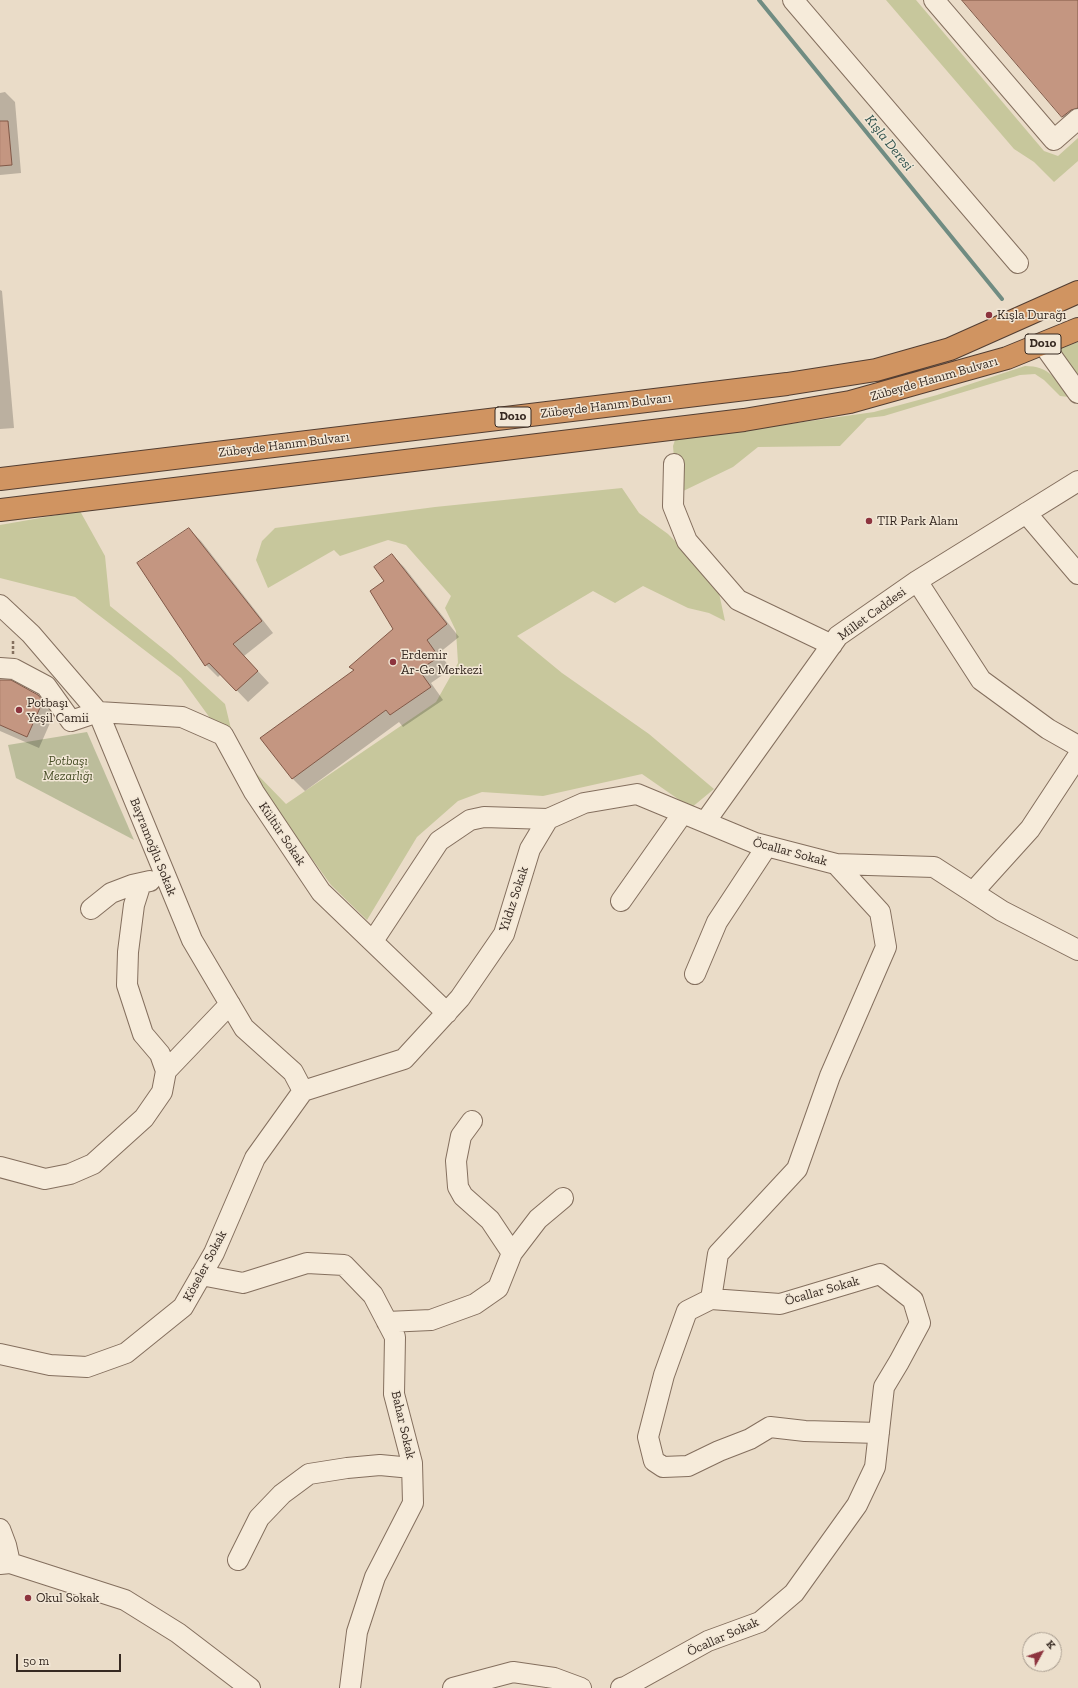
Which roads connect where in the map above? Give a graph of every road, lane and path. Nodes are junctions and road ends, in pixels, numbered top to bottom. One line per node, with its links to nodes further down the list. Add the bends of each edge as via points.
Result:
1 (793, 0): 4 (street)
2 (934, 0): 3 (street, via 1054,140)
3 (1078, 119)
4 (1018, 263)
5 (1078, 292): 10 (highway, Zübeyde Hanım Bulvarı / D010, via 950,349 876,370 779,385)
6 (1078, 329): 7 (highway, Zübeyde Hanım Bulvarı / D010)
7 (1043, 344): 8 (street); 12 (highway, Zübeyde Hanım Bulvarı / D010, via 1008,358 850,402 752,419)
8 (1078, 393)
9 (674, 464): 17 (street, via 673,506 687,541 738,600)
10 (0, 479)
11 (1078, 481): 13 (street, Millet Caddesi)
12 (0, 510)
13 (1026, 513): 14 (street); 15 (street, Millet Caddesi)
14 (1078, 574)
15 (917, 581): 17 (street, Millet Caddesi, via 838,636); 20 (street, via 981,680 1048,729)
16 (0, 605): 19 (street, Bayramoğlu Sokak, via 31,634)
17 (832, 645): 24 (street, Millet Caddesi)
18 (0, 668): 19 (street, via 14,669 46,686 71,721)
19 (98, 712): 27 (street, Bayramoğlu Sokak); 32 (street, Kültür Sokak, via 182,717 223,735 254,792 321,892)
20 (1078, 746)
21 (1078, 756): 29 (street, via 1030,829)
22 (683, 813): 23 (street, via 637,794 584,803); 24 (street); 30 (street)
23 (548, 819): 32 (street, via 484,817 470,820 439,841); 36 (street, Yıldız Sokak, via 530,849 504,934)
24 (705, 822): 25 (street, Öcallar Sokak, via 755,844)
25 (767, 846): 26 (street, Öcallar Sokak); 34 (street, via 717,922)
26 (836, 864): 29 (street, via 934,867); 44 (street, Öcallar Sokak, via 880,912 886,947 830,1076 797,1168 718,1254)
27 (166, 878): 28 (street); 35 (street, Bayramoğlu Sokak, via 192,940)
28 (141, 883): 31 (street, via 111,893); 37 (street, via 134,905 127,985 143,1034 160,1054)
29 (973, 892): 33 (street, via 1002,911)
30 (621, 901)
31 (91, 909)
32 (373, 941): 36 (street, Kültür Sokak)
33 (1078, 950)
34 (695, 974)
35 (230, 1004): 37 (street); 38 (street, Bayramoğlu Sokak, via 244,1028 293,1072)
36 (448, 1013): 38 (street, Yıldız Sokak, via 404,1059)
37 (166, 1070): 40 (street, via 162,1092 144,1118 93,1164 70,1174 45,1179)
38 (304, 1091): 43 (street, Köseler Sokak, via 255,1158 214,1253)
39 (472, 1121): 42 (street, via 460,1136 456,1161 458,1187 463,1196 490,1220)
40 (0, 1167)
41 (562, 1198): 42 (street, via 538,1219)
42 (512, 1253): 45 (street, via 498,1288 474,1304 431,1320)
43 (201, 1275): 45 (street, Bahar Sokak, via 243,1283 307,1263 344,1265 373,1295); 46 (street, Köseler Sokak, via 183,1307 126,1353 87,1367 50,1365)
44 (711, 1299): 47 (street, Öcallar Sokak, via 780,1304 880,1274 913,1300 920,1323 884,1387); 47 (street, via 687,1311 664,1375 648,1437 654,1461 663,1467 688,1466 750,1439 770,1427 805,1431)
45 (387, 1322): 48 (street, Bahar Sokak, via 395,1337 394,1394)
46 (0, 1354)
47 (879, 1433): 56 (street, Öcallar Sokak, via 875,1467 857,1505 794,1593 760,1622 708,1642)
48 (412, 1468): 50 (street, via 380,1465 309,1474 282,1494 259,1518); 53 (street, Bahar Sokak, via 413,1502 375,1577 357,1632)
49 (0, 1529): 51 (street, via 6,1545)
50 (238, 1560)
51 (5, 1564): 52 (street, via 125,1600 178,1633)
52 (250, 1688)
53 (350, 1688)
54 (453, 1688): 55 (street, via 513,1672 554,1678)
55 (581, 1688)
56 (621, 1688)

